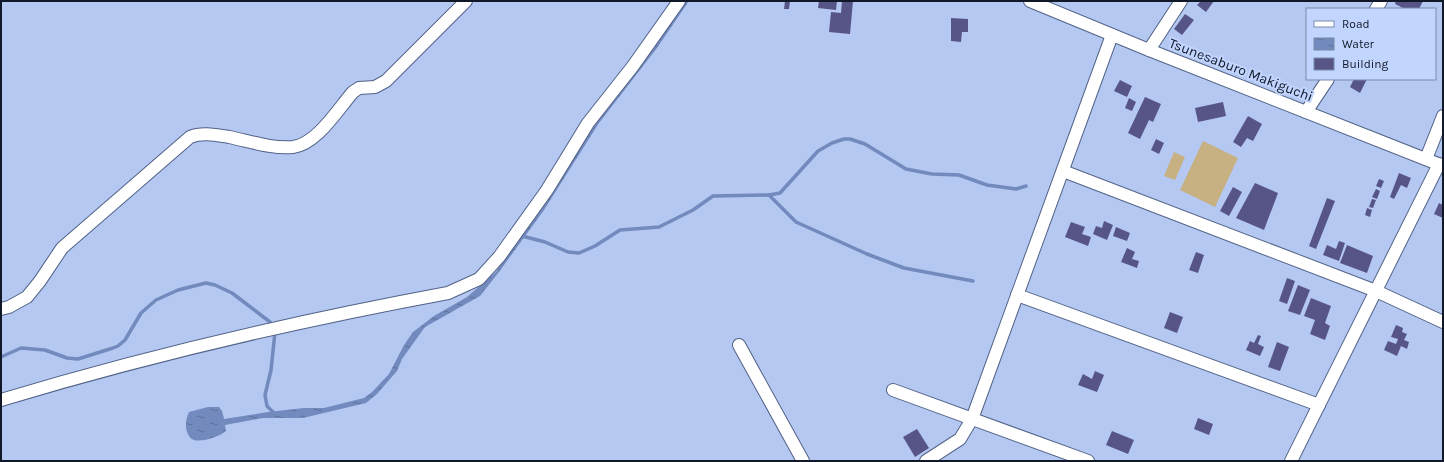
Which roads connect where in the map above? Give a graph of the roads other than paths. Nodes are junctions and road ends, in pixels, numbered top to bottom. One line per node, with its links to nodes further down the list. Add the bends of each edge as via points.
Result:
1 (466, 1): 15 (street, via 386,81 375,88 359,88 353,92 322,129 305,143 293,146 270,145 204,134 190,137 62,248 27,297)
2 (679, 1): 19 (street, via 647,48 588,123 547,190 499,257 479,279 448,293 210,344 90,374)
3 (1030, 1): 5 (street, Tsunesaburo Makiguchi)
4 (1181, 1): 6 (street)
5 (1112, 35): 6 (street, Tsunesaburo Makiguchi); 12 (street)
6 (1149, 50): 8 (street, Tsunesaburo Makiguchi)
7 (1327, 80): 8 (street)
8 (1306, 112): 10 (street, Tsunesaburo Makiguchi)
9 (1443, 116): 10 (street)
10 (1426, 159): 11 (street, Tsunesaburo Makiguchi)
11 (1441, 165): 13 (street)
12 (1063, 171): 13 (street); 14 (street)
13 (1376, 291): 16 (street); 20 (street)
14 (1017, 295): 20 (street); 21 (street)
15 (1, 309)
16 (1443, 322)
17 (739, 344): 22 (street)
18 (893, 390): 21 (street)
19 (1, 400)
20 (1319, 405): 25 (street)
21 (972, 419): 23 (street, via 960,439); 24 (street)
22 (803, 461)
23 (926, 461)
24 (1088, 461)
25 (1291, 461)

